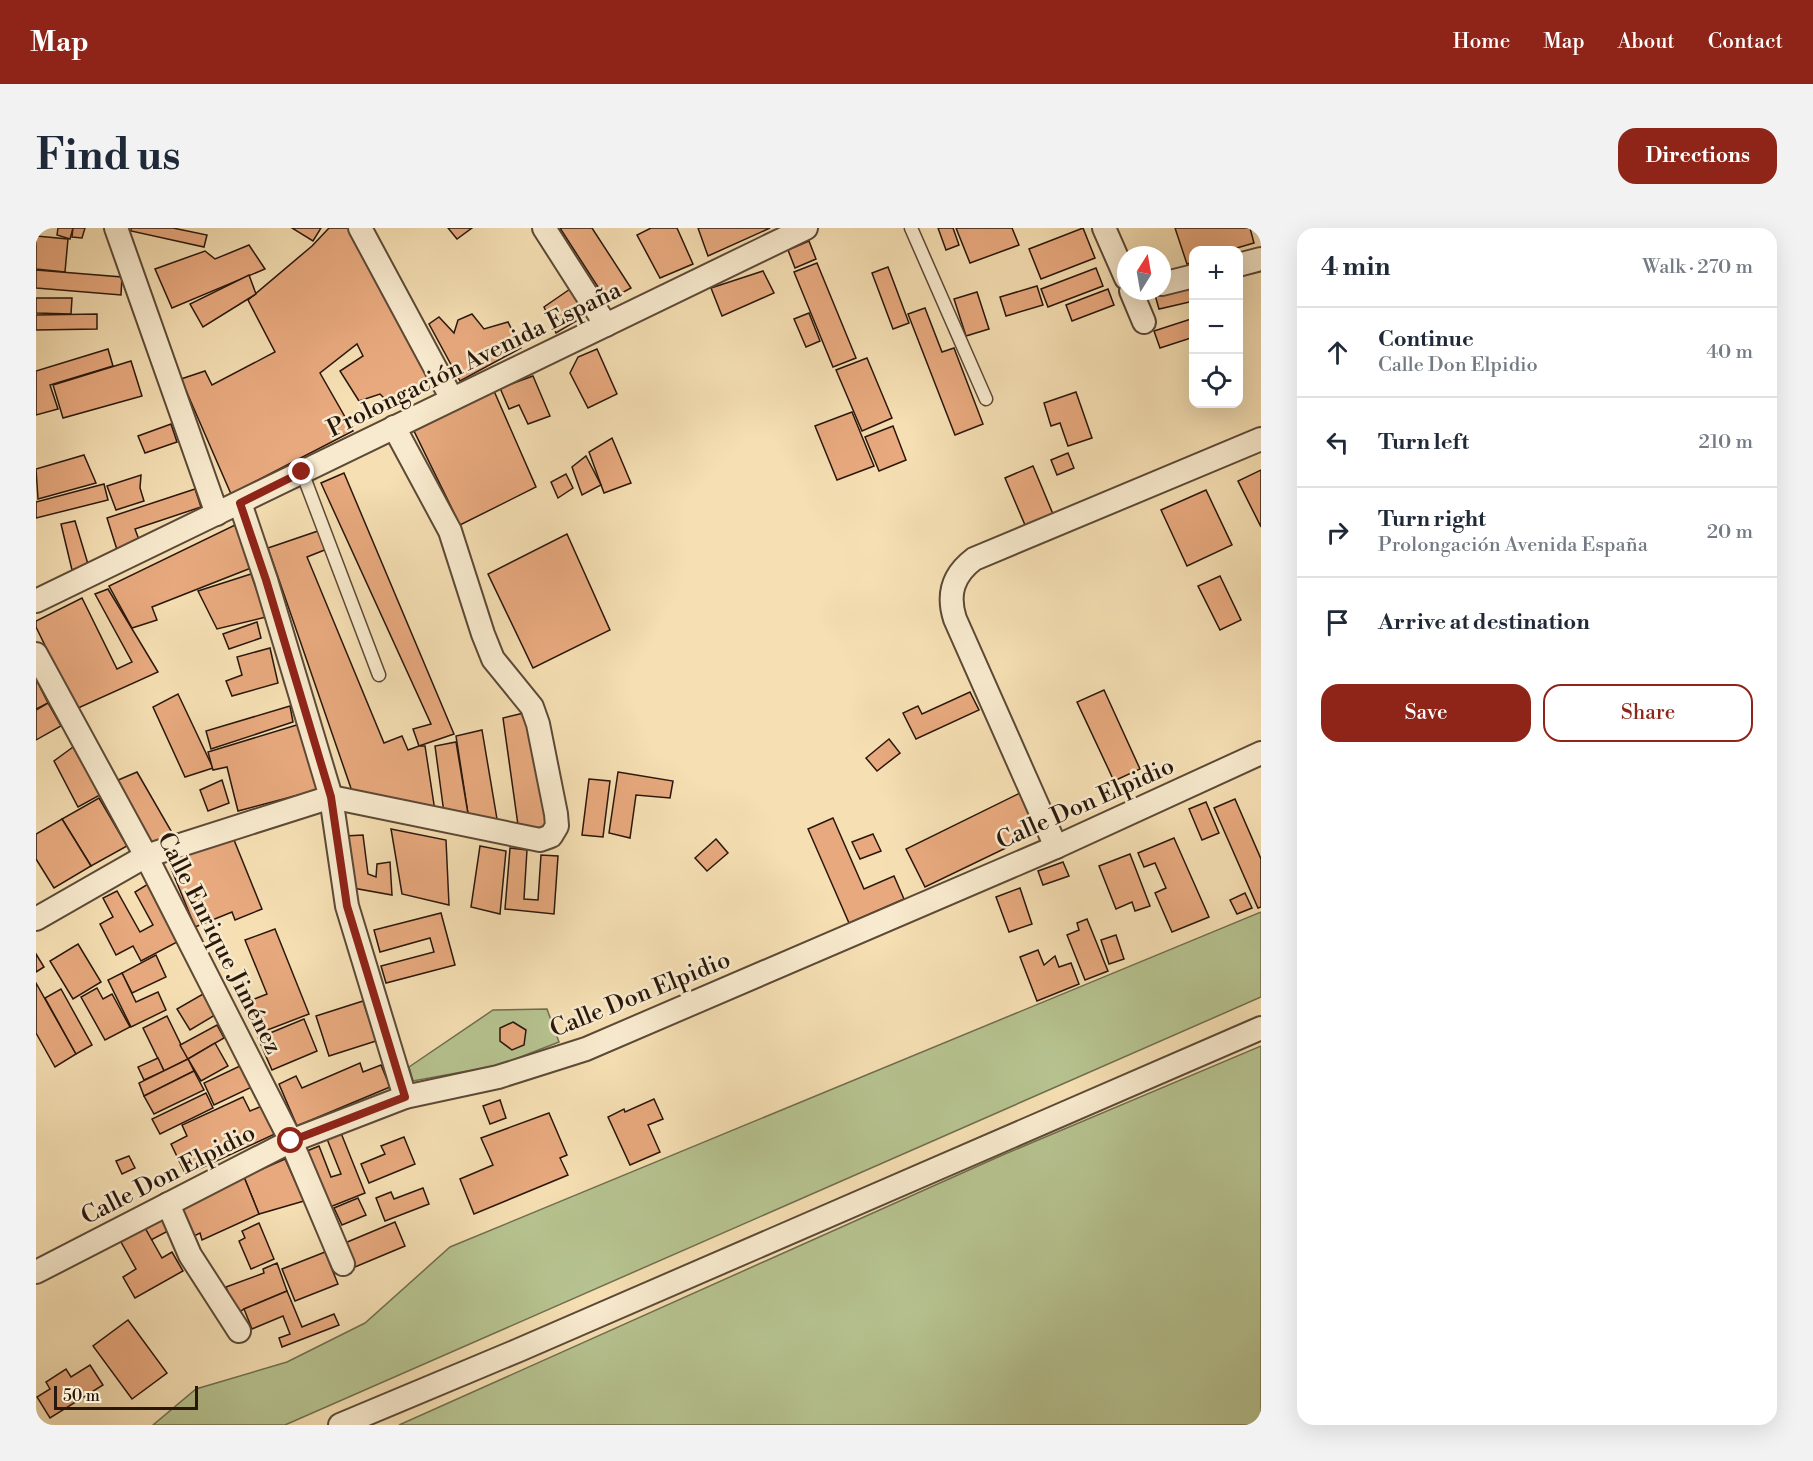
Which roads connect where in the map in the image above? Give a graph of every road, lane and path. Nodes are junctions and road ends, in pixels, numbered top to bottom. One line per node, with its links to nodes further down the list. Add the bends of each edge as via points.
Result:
1 (116, 228): 22 (street)
2 (360, 228): 16 (street)
3 (544, 228): 15 (street)
4 (806, 228): 7 (street, Prolongación Avenida España)
5 (911, 228): 17 (lane)
6 (1104, 228): 8 (street)
7 (780, 234): 15 (street, Prolongación Avenida España)
8 (1117, 257)
9 (1261, 259): 10 (street)
10 (1243, 264)
11 (1189, 277): 12 (street)
12 (1171, 282)
13 (1136, 300): 14 (street)
14 (1144, 322)
15 (606, 325): 16 (street, Prolongación Avenida España)
16 (452, 399): 18 (street, Prolongación Avenida España)
17 (986, 399)
18 (394, 427): 20 (street, Prolongación Avenida España); 27 (street, via 458,549 493,659 532,707 557,826 551,836 540,840)
19 (1261, 439): 28 (street, via 974,559 955,579 951,606 955,619)
20 (302, 472): 21 (street, Prolongación Avenida España); 25 (lane)
21 (240, 503): 22 (street, Prolongación Avenida España); 27 (street)
22 (217, 514): 23 (street, Prolongación Avenida España)
23 (36, 601)
24 (36, 654): 29 (street, Calle Enrique Jiménez)
25 (379, 675)
26 (1261, 753): 28 (street, Calle Don Elpidio)
27 (331, 797): 29 (street); 32 (street, via 347,906)
28 (1056, 847): 32 (street, Calle Don Elpidio, via 585,1049 498,1077)
29 (146, 856): 30 (street); 33 (street, Calle Enrique Jiménez)
30 (36, 919)
31 (1261, 1028): 38 (street)
32 (405, 1097): 33 (street, Calle Don Elpidio)
33 (291, 1141): 34 (street, Calle Don Elpidio); 35 (street, Calle Enrique Jiménez)
34 (168, 1204): 36 (street, Calle Don Elpidio); 37 (street, via 190,1255)
35 (343, 1264)
36 (36, 1272)
37 (239, 1331)
38 (340, 1425)

